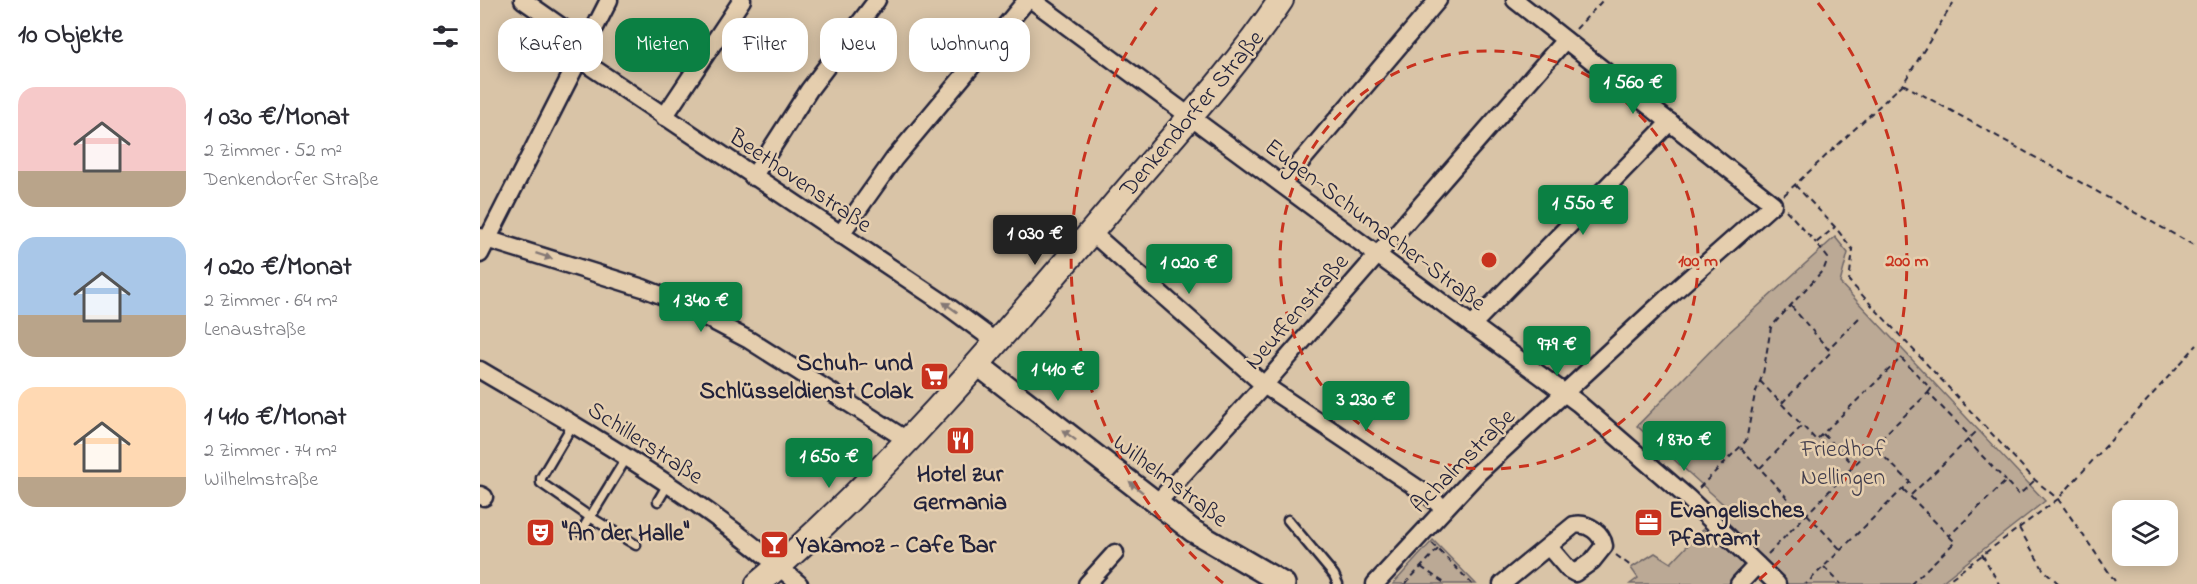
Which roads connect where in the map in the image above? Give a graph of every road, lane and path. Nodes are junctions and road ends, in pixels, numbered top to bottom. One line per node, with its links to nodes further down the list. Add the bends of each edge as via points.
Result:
1 (523, 0): 12 (street, Beethovenstraße)
2 (609, 0): 13 (street)
3 (742, 0): 19 (street)
4 (877, 0): 21 (street, via 809,90)
5 (1027, 0): 27 (street, via 894,159)
6 (1032, 0): 18 (street, Eugen-Schumacher-Straße)
7 (1281, 0): 18 (main road, Denkendorfer Straße)
8 (1438, 0): 22 (street)
9 (1515, 0): 14 (street)
10 (1603, 0): 14 (path)
11 (1955, 0): 17 (path)
12 (544, 18)
13 (599, 18)
14 (1565, 40): 20 (street); 31 (street, Neuffenstraße)
15 (603, 68): 19 (street, Beethovenstraße)
16 (571, 72): 28 (street)
17 (1903, 84): 23 (path); 30 (path)
18 (1190, 116): 22 (street, Eugen-Schumacher-Straße); 26 (main road, Denkendorfer Straße)
19 (664, 117): 21 (street, Beethovenstraße)
20 (1670, 122): 24 (street); 34 (street)
21 (753, 177): 27 (street, Beethovenstraße)
22 (1282, 184): 31 (street, Eugen-Schumacher-Straße)
23 (1795, 185): 24 (path); 25 (path)
24 (1775, 202): 29 (path); 43 (street, Achalmstraße)
25 (1835, 227): 29 (path); 57 (path, via 1853,250 1849,281)
26 (1091, 232): 35 (main road, Denkendorfer Straße); 41 (street)
27 (840, 235): 35 (street, Beethovenstraße, one-way to 27, via 952,308)
28 (483, 243): 50 (street, one-way to 50, via 671,299 749,340)
29 (1816, 243): 32 (path, via 1828,258 1824,269)
30 (2197, 247)
31 (1378, 255): 34 (street, Eugen-Schumacher-Straße); 41 (street, Neuffenstraße)
32 (1790, 306): 37 (path); 40 (path, via 1771,327)
33 (1862, 315): 37 (path)
34 (1472, 325): 43 (street, Eugen-Schumacher-Straße)
35 (996, 342): 38 (main road, Denkendorfer Straße)
36 (2197, 345): 63 (path)
37 (1828, 349): 44 (path, via 1831,352)
38 (976, 364): 50 (main road, Denkendorfer Straße); 65 (street, Wilhelmstraße, one-way to 38)
39 (480, 370): 45 (street, Schillerstraße)
40 (1760, 381): 44 (path); 53 (path, via 1746,441)
41 (1264, 385): 65 (street, Neuffenstraße); 66 (street)
42 (1928, 393): 48 (path, via 1931,389 1901,358); 49 (path); 52 (path)
43 (1564, 394): 62 (street, Eugen-Schumacher-Straße); 66 (street, Achalmstraße)
44 (1781, 403): 46 (path)
45 (573, 424): 54 (street, Schillerstraße); 68 (lane, via 540,482)
46 (1803, 425): 48 (path, via 1816,440); 56 (path)
47 (1976, 432): 49 (path)
48 (1823, 434): 55 (path)
49 (1971, 437): 51 (path)
50 (907, 440): 82 (main road, Denkendorfer Straße)
51 (1967, 440): 58 (path); 61 (path)
52 (1873, 446): 55 (path); 60 (path, via 1910,482)
53 (1740, 447): 56 (path); 62 (path)
54 (627, 457): 59 (street, Schillerstraße); 68 (lane)
55 (1854, 465): 67 (path)
56 (1760, 468): 67 (path)
57 (2035, 480): 58 (path, via 2019,495); 63 (path)
58 (2006, 481): 73 (path)
59 (668, 484): 64 (lane); 82 (street, Schillerstraße)
60 (1903, 489): 61 (path); 78 (path)
61 (1911, 496): 73 (path)
62 (1689, 498): 81 (street, Eugen-Schumacher-Straße)
63 (2058, 499): 70 (path); 104 (path)
64 (658, 501)
65 (1156, 504): 90 (street, Wilhelmstraße, via 1207,541)
66 (1444, 509): 72 (street, Achalmstraße)
67 (1806, 515): 78 (path); 81 (path)
68 (590, 517): 71 (lane); 74 (lane)
69 (1288, 520): 91 (lane)
70 (2019, 528): 80 (path); 103 (path, via 2043,569)
71 (581, 532)
72 (1423, 534): 77 (path); 92 (street, Achalmstraße)
73 (1949, 536): 101 (path, via 1955,542)
74 (636, 545)
75 (1605, 546): 76 (street, via 1600,535 1578,524); 76 (street, via 1575,573); 85 (path)
76 (1549, 547): 96 (street)
77 (1438, 549): 84 (path); 95 (path)
78 (1841, 550): 83 (path)
79 (1115, 553): 89 (street)
80 (1982, 554): 86 (path); 102 (path)
81 (1757, 564): 97 (street); 98 (street, Eugen-Schumacher-Straße)
82 (779, 566): 87 (main road, Denkendorfer Straße); 88 (street, Schillerstraße)
83 (1824, 566): 99 (path); 100 (path)
84 (1421, 567): 93 (path); 94 (path)
85 (1632, 567)
86 (1946, 583)
87 (758, 584)
88 (799, 584)
89 (1087, 584)
90 (1284, 584)
91 (1338, 584)
92 (1375, 584)
93 (1405, 584)
94 (1446, 584)
95 (1472, 584)
96 (1502, 584)
97 (1739, 584)
98 (1777, 584)
99 (1806, 584)
100 (1841, 584)
101 (1911, 584)
102 (1999, 584)
103 (2059, 584)
104 (2117, 584)

